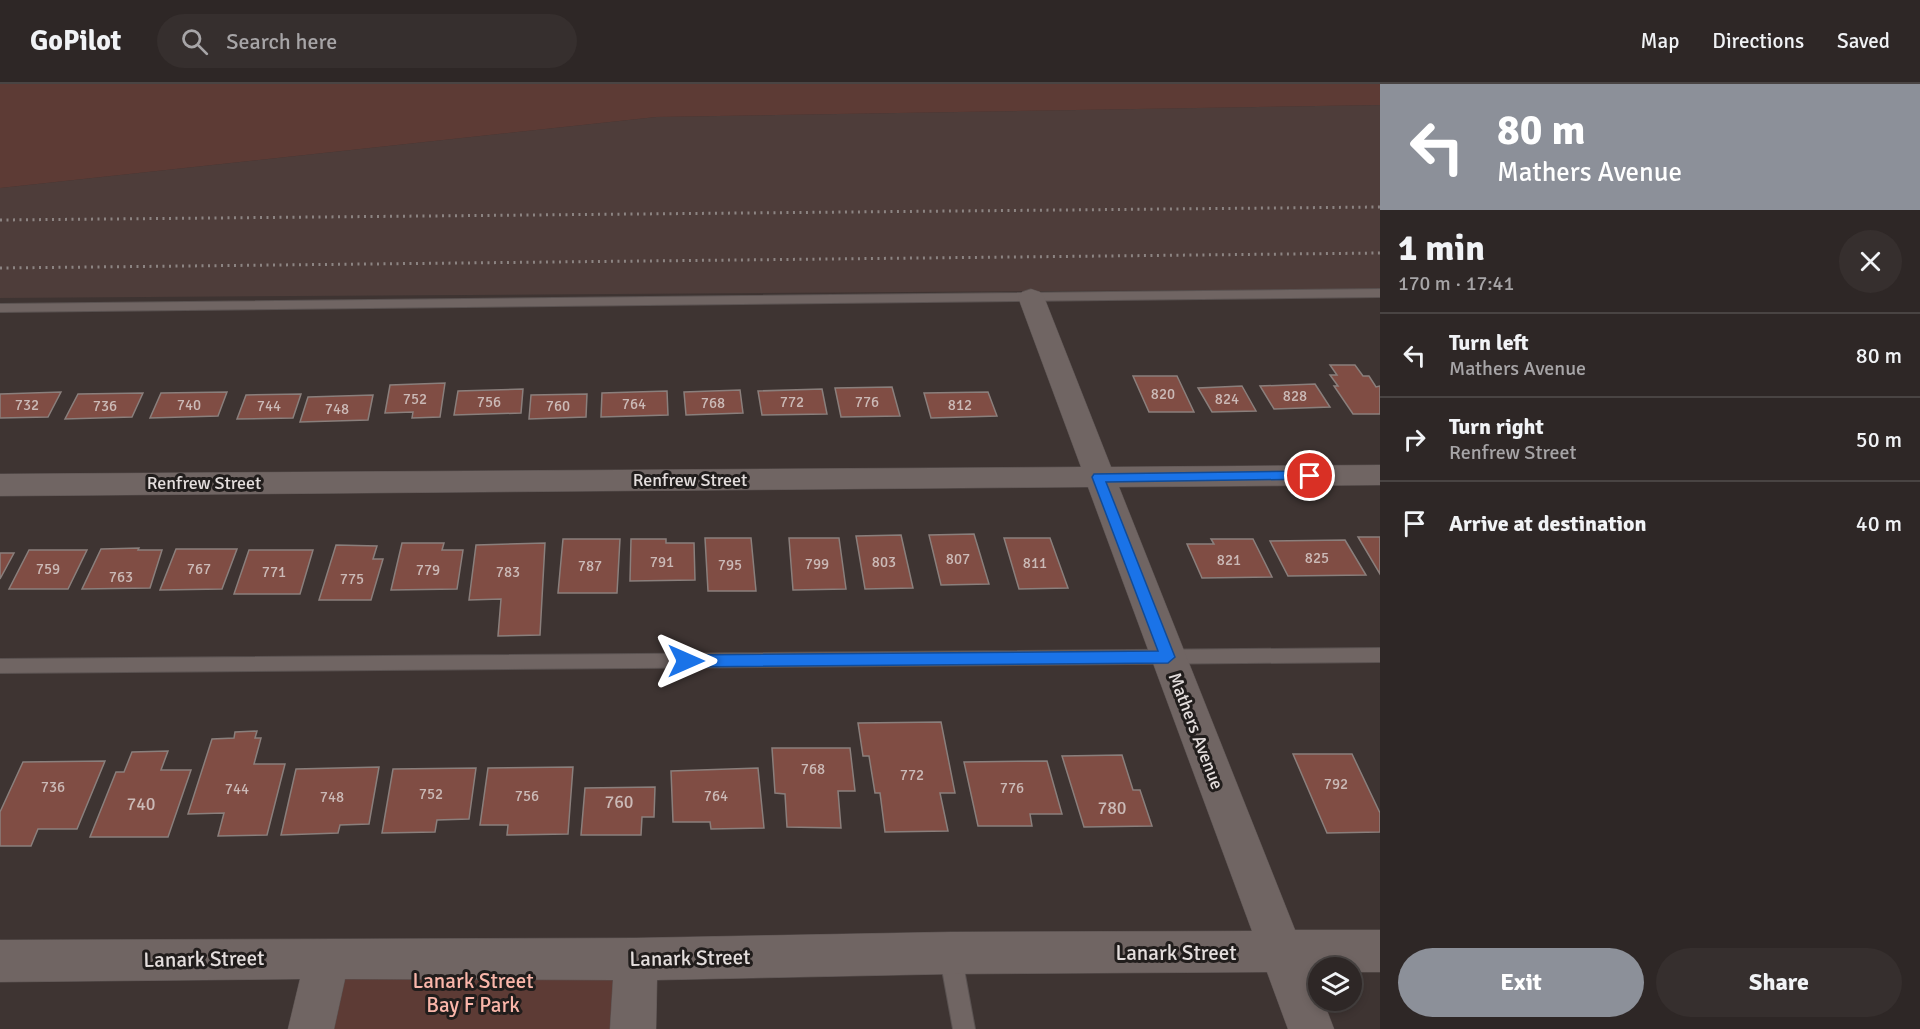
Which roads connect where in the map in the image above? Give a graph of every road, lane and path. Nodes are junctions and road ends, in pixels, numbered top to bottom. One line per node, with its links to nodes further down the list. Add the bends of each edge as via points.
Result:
1 (1380, 294): 2 (lane)
2 (1031, 297): 3 (lane); 5 (street, Mathers Avenue)
3 (0, 308)
4 (1380, 475): 5 (street, Renfrew Street)
5 (1098, 477): 6 (street, Renfrew Street); 8 (street, Mathers Avenue)
6 (0, 484)
7 (1380, 655): 8 (lane)
8 (1168, 657): 9 (lane); 11 (street, Mathers Avenue)
9 (0, 666)
10 (1380, 951): 11 (street, Lanark Street)
11 (1282, 953): 12 (street, Lanark Street); 19 (street, Mathers Avenue)
12 (950, 954): 14 (street, Lanark Street); 18 (lane)
13 (327, 958): 14 (street, Lanark Street); 15 (street, Lanark Street); 16 (street)
14 (636, 959): 17 (street)
15 (0, 961)
16 (311, 1029)
17 (633, 1029)
18 (963, 1029)
19 (1311, 1029)

